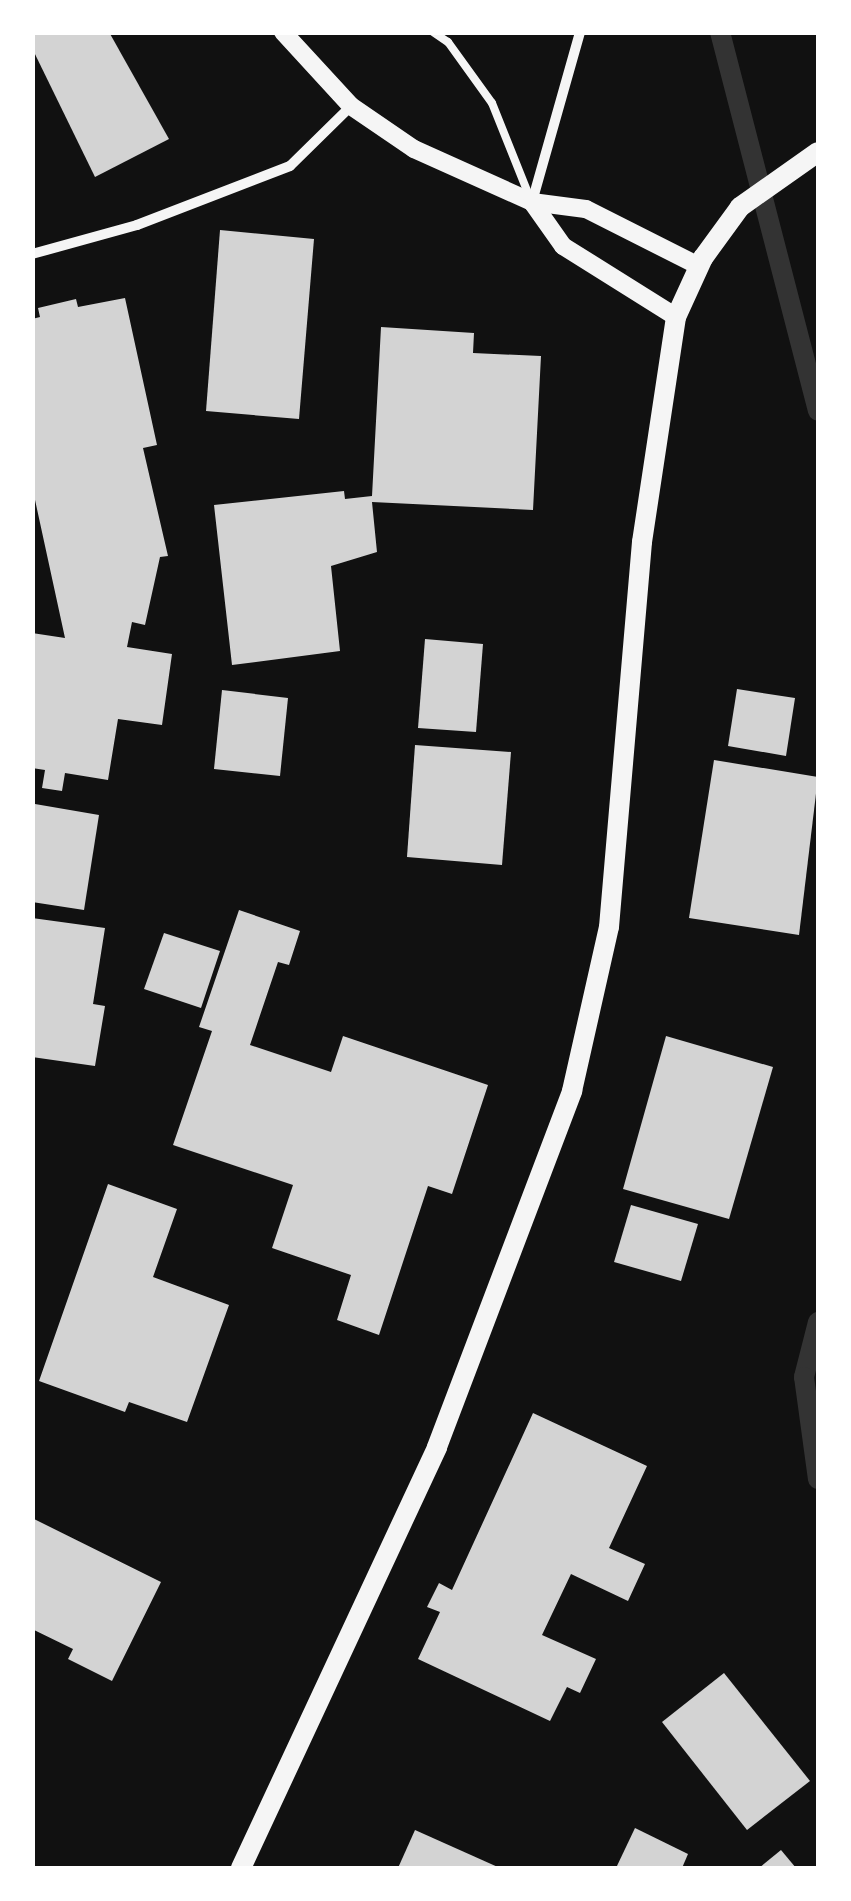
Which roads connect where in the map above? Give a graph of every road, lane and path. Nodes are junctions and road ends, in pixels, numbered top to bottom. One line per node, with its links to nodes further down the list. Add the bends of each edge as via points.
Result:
1 (283, 32): 4 (street)
2 (434, 32): 6 (lane, via 492,102)
3 (580, 32): 6 (street)
4 (352, 106): 6 (street, via 414,149); 7 (street, via 290,166 137,225)
5 (818, 152): 8 (main road, via 740,207)
6 (532, 202): 8 (street, via 586,209); 9 (street, via 563,246)
7 (32, 254)
8 (701, 262): 9 (main road)
9 (676, 317): 10 (main road, via 642,542 609,927 572,1091 437,1448)
10 (241, 1868)

